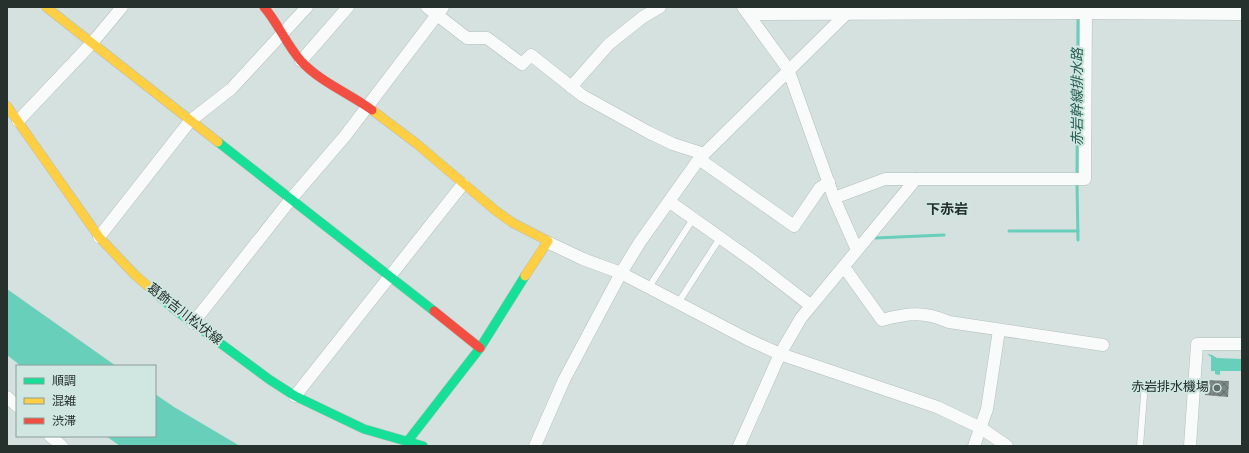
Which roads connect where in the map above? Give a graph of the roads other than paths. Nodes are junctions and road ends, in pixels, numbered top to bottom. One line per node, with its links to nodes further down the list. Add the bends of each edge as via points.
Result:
1 (46, 7): 14 (street)
2 (122, 7): 14 (street)
3 (264, 7): 13 (street, via 272,16)
4 (307, 7): 13 (street)
5 (348, 7): 15 (street)
6 (427, 7): 9 (street)
7 (660, 7): 17 (street, via 609,44)
8 (1086, 10): 11 (street); 12 (street); 23 (street, via 1085,179)
9 (440, 11): 17 (street, via 467,38 487,38 522,64 531,55); 19 (street)
10 (745, 11): 11 (street); 16 (street)
11 (846, 14): 16 (street)
12 (1242, 14)
13 (282, 36): 15 (street); 21 (street, via 231,89)
14 (92, 43): 20 (street); 21 (street)
15 (301, 61): 19 (street, via 320,77)
16 (788, 69): 22 (street); 24 (street)
17 (571, 87): 22 (street, via 582,96 648,132)
18 (7, 106): 20 (street, 葛飾吉川松伏線)
19 (368, 107): 25 (street, via 417,144); 27 (street)
20 (18, 121): 30 (street, 葛飾吉川松伏線)
21 (190, 121): 27 (street); 30 (street)
22 (702, 156): 24 (street, via 794,226 820,188); 28 (street)
23 (916, 179): 26 (street, via 885,179); 33 (street)
24 (829, 182): 26 (street)
25 (463, 184): 32 (street, via 502,215); 36 (street)
26 (834, 198): 33 (street)
27 (291, 199): 36 (street); 40 (street)
28 (670, 202): 29 (street); 35 (street)
29 (693, 219): 31 (street); 37 (lane)
30 (98, 236): 40 (street, 葛飾吉川松伏線, via 134,274)
31 (720, 238): 38 (lane); 39 (street)
32 (547, 242): 35 (street); 44 (street)
33 (857, 250): 34 (street)
34 (844, 267): 39 (street); 41 (street, via 882,320 906,313 934,315 949,322)
35 (621, 273): 37 (street); 55 (street, via 564,380)
36 (389, 276): 44 (street); 47 (street)
37 (649, 287): 38 (street)
38 (678, 303): 45 (street)
39 (810, 305): 45 (street)
40 (193, 323): 47 (street, 葛飾吉川松伏線)
41 (999, 330): 43 (street); 50 (street, via 987,409)
42 (1242, 344): 60 (street, via 1197,344)
43 (1103, 345)
44 (480, 348): 52 (street)
45 (780, 354): 50 (street, via 937,407); 56 (street)
46 (1145, 383): 59 (lane)
47 (296, 396): 52 (street, 葛飾吉川松伏線, via 364,429)
48 (7, 397): 49 (street)
49 (16, 405)
50 (981, 428): 57 (street); 58 (street)
51 (51, 437): 53 (street)
52 (407, 442): 54 (street, 葛飾吉川松伏線)
53 (62, 446)
54 (423, 446)
55 (535, 446)
56 (739, 446)
57 (974, 446)
58 (1007, 446)
59 (1140, 446)
60 (1190, 446)

